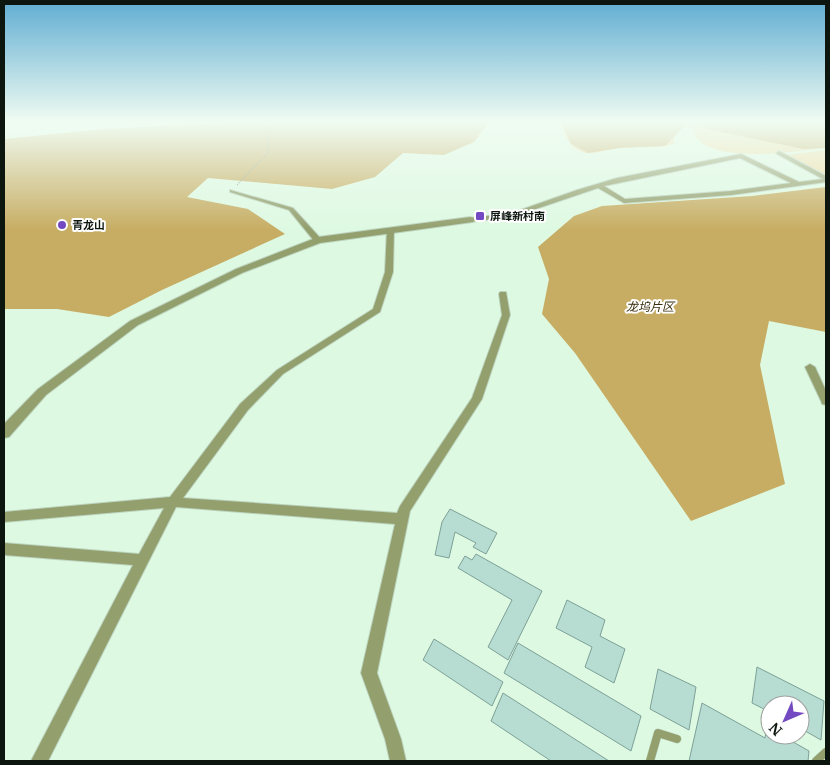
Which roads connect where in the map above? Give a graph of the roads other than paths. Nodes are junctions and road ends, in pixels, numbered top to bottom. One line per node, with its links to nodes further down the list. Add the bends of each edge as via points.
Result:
1 (733, 158): 6 (street)
2 (744, 158): 5 (street)
3 (787, 158): 4 (street)
4 (826, 179): 5 (street)
5 (798, 184): 6 (street, via 624,201)
6 (598, 185): 8 (street, via 513,215)
7 (232, 191): 10 (street, via 291,209)
8 (470, 220): 9 (street)
9 (390, 230): 10 (street); 15 (street, via 389,272 377,310 280,372 244,407)
10 (318, 240): 14 (street, via 239,271 134,323 42,392)
11 (503, 294): 17 (street, via 506,316 477,400 404,510)
12 (810, 367): 13 (street)
13 (826, 401)
14 (4, 433)
15 (173, 502): 16 (street); 17 (street); 19 (street)
16 (4, 517)
17 (402, 519): 23 (street, via 369,673)
18 (4, 549): 19 (street)
19 (143, 560): 22 (street)
20 (677, 739): 24 (lane, via 658,733)
21 (826, 752): 25 (lane)
22 (38, 761)
23 (398, 761)
24 (650, 761)
25 (816, 761)

